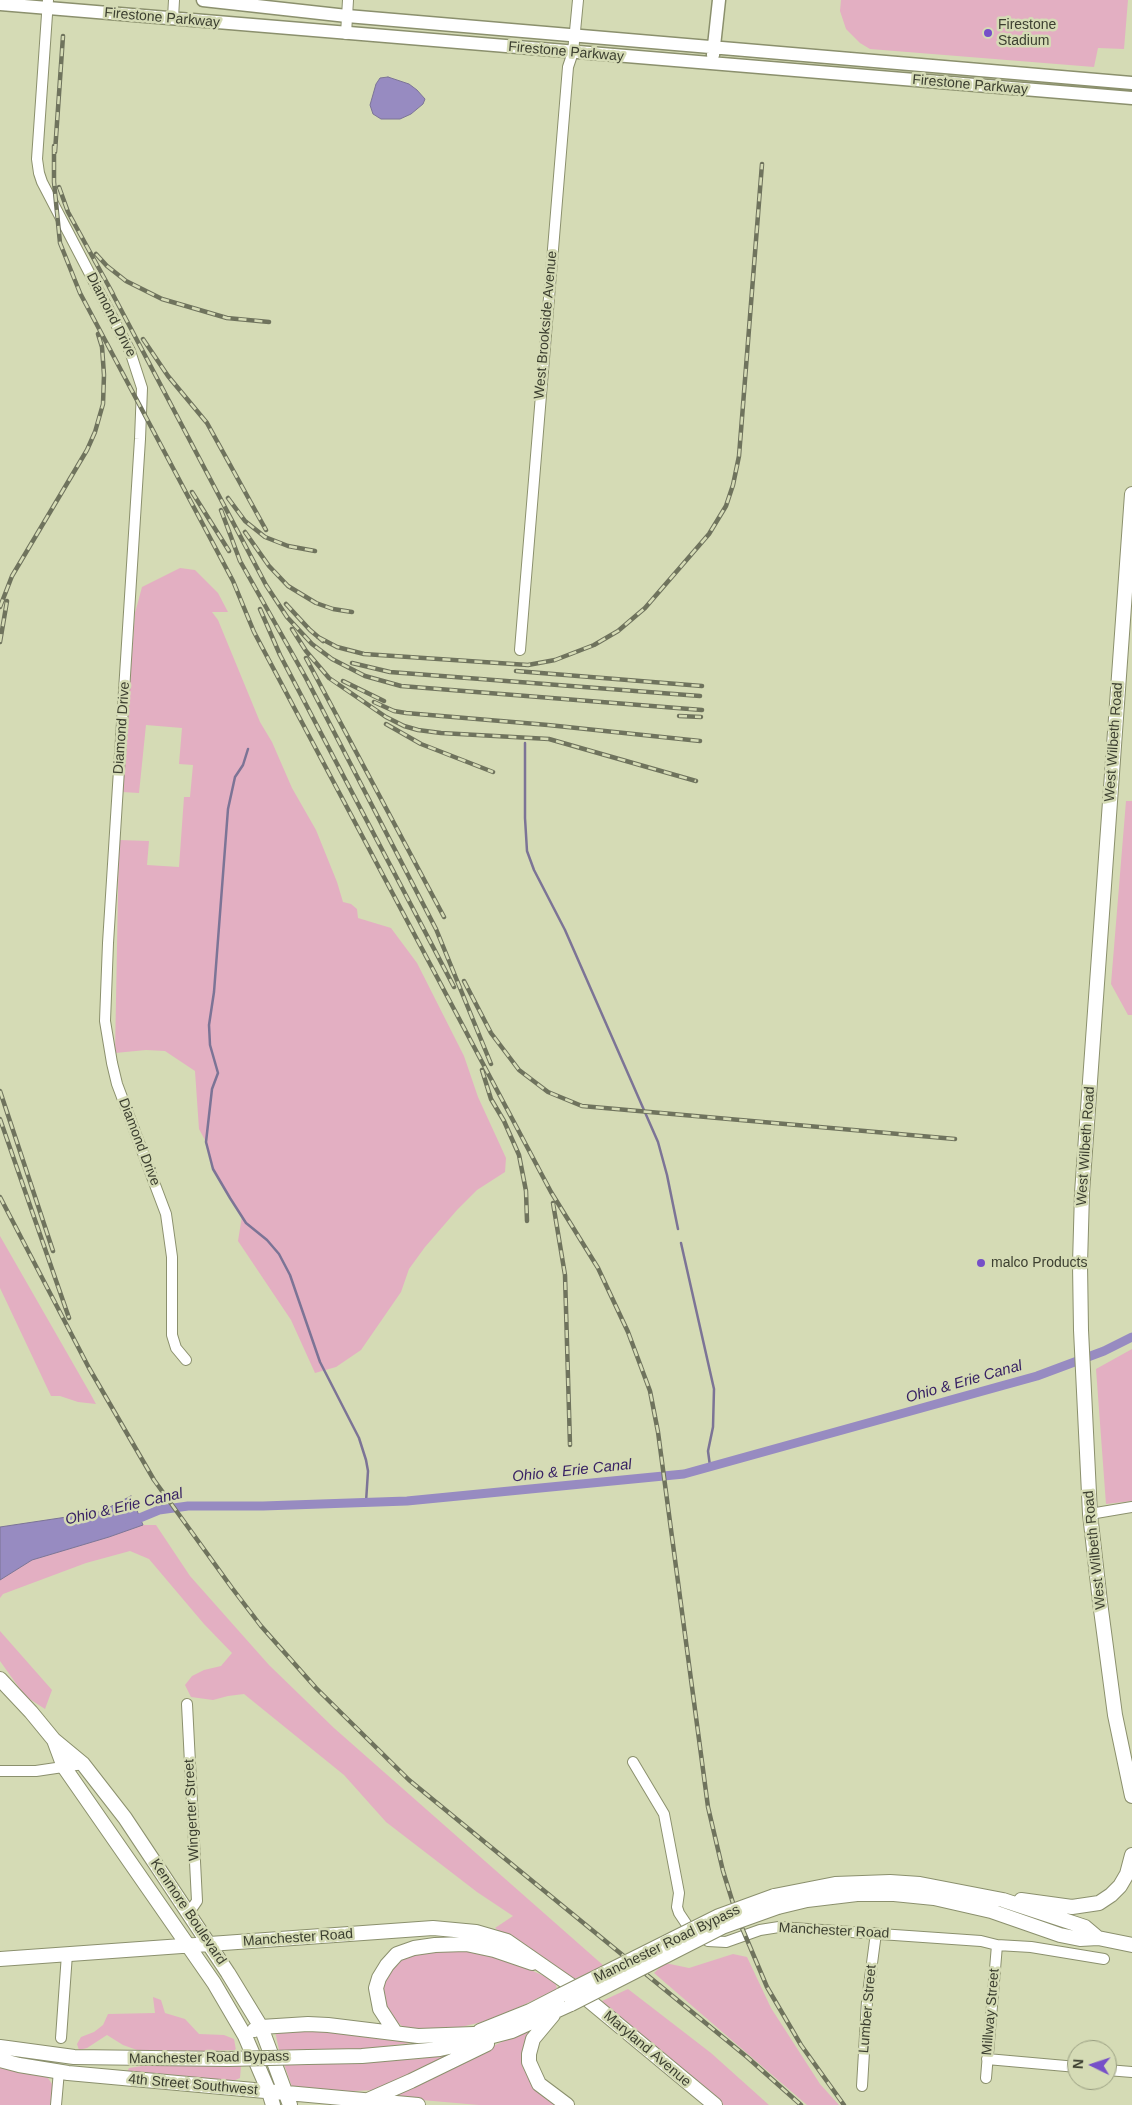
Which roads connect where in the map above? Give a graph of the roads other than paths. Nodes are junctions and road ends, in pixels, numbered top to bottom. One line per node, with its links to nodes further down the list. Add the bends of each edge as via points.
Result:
1 (174, 0): 9 (street)
2 (203, 0): 8 (street, Firestone Parkway)
3 (348, 0): 8 (street)
4 (578, 0): 11 (street, West Brookside Avenue)
5 (719, 0): 12 (street)
6 (0, 4): 7 (street, Firestone Parkway)
7 (48, 4): 9 (street, Firestone Parkway); 19 (street, Diamond Drive, via 37,159 42,182 130,351 142,388 105,1022 117,1084 166,1214 172,1257 172,1335 176,1348)
8 (347, 16): 10 (street); 11 (street, Firestone Parkway)
9 (173, 18): 10 (street, Firestone Parkway)
10 (346, 34): 13 (street, Firestone Parkway)
11 (574, 36): 12 (street, Firestone Parkway); 13 (street, West Brookside Avenue)
12 (714, 48): 14 (street); 15 (street, Firestone Parkway)
13 (573, 52): 14 (street, Firestone Parkway); 18 (street, West Brookside Avenue, via 568,67)
14 (712, 64): 16 (street, Firestone Parkway)
15 (1132, 83)
16 (1132, 98)
17 (1132, 494): 21 (main road, West Wilbeth Road, via 1082,1193 1081,1332)
18 (520, 650)
19 (186, 1360)
20 (1132, 1507): 21 (street)
21 (1090, 1514): 29 (main road, West Wilbeth Road, via 1115,1715)
22 (0, 1680): 24 (main road, Kenmore Boulevard)
23 (187, 1704): 33 (street, Wingerter Street, via 197,1901)
24 (54, 1740): 26 (main road, Kenmore Boulevard); 27 (main road, Kenmore Boulevard)
25 (633, 1762): 34 (street, Manchester Road, via 664,1814 680,1893 677,1908 687,1925 702,1938 726,1942 779,1926)
26 (83, 1764): 27 (street); 33 (main road, Kenmore Boulevard, via 125,1818)
27 (64, 1767): 28 (street, via 36,1772); 39 (main road, Kenmore Boulevard)
28 (0, 1771)
29 (1132, 1796)
30 (1132, 1855): 31 (main road, via 1120,1886 1094,1905 1072,1907)
31 (1003, 1900): 32 (main road, Manchester Road Bypass, via 944,1888 890,1882 835,1884); 35 (main road, Manchester Road Bypass, via 1085,1927)
32 (776, 1902): 35 (main road, Manchester Road Bypass, via 843,1895 905,1895 974,1906 1060,1935); 44 (main road, Manchester Road Bypass, bridge, via 719,1916)
33 (188, 1914): 36 (main road, Kenmore Boulevard)
34 (876, 1933): 37 (street, Manchester Road); 61 (street, Lumber Street, via 867,2001)
35 (1098, 1938): 38 (main road, Manchester Road Bypass)
36 (210, 1945): 39 (main road, Manchester Road); 43 (main road, Manchester Road, via 446,1928 508,1941); 46 (main road, Kenmore Boulevard)
37 (997, 1945): 42 (street, Manchester Road); 54 (street, Millway Street)
38 (1132, 1945)
39 (188, 1947): 40 (main road, Manchester Road); 50 (main road, Kenmore Boulevard)
40 (67, 1954): 41 (main road, Manchester Road); 51 (street)
41 (0, 1959)
42 (1104, 1959)
43 (545, 1967): 44 (main road, Manchester Road); 48 (main road, via 466,1944 409,1949 391,1960 377,1983 376,1998 380,2009)
44 (571, 1997): 45 (main road, Manchester Road Bypass); 49 (main road, Manchester Road Bypass); 68 (main road, Maryland Avenue)
45 (557, 2010): 47 (main road, Manchester Road Bypass); 67 (main road, via 533,2039 529,2062 539,2084)
46 (261, 2027): 48 (main road, via 308,2024); 50 (main road); 63 (main road, Kenmore Boulevard)
47 (512, 2031): 53 (main road, Manchester Road Bypass, via 458,2045); 64 (main road)
48 (395, 2032): 49 (main road, via 418,2036)
49 (474, 2034): 53 (main road, Manchester Road Bypass)
50 (245, 2036): 62 (main road, Kenmore Boulevard)
51 (61, 2038)
52 (0, 2047): 53 (main road, Manchester Road Bypass, bridge, via 74,2057 228,2059 362,2056)
53 (418, 2050)
54 (987, 2059): 56 (street); 60 (street, Millway Street)
55 (0, 2060): 57 (main road, 4th Street Southwest)
56 (1067, 2066)
57 (59, 2071): 62 (main road, 4th Street Southwest); 65 (street)
58 (1117, 2071): 59 (street)
59 (1132, 2072)
60 (986, 2078)
61 (862, 2086)
62 (271, 2098): 63 (main road, 4th Street Southwest)
63 (288, 2099): 64 (main road, 4th Street Southwest)
64 (368, 2100): 66 (main road, 4th Street Southwest)
65 (56, 2105)
66 (418, 2105)
67 (567, 2105)
68 (715, 2105)

